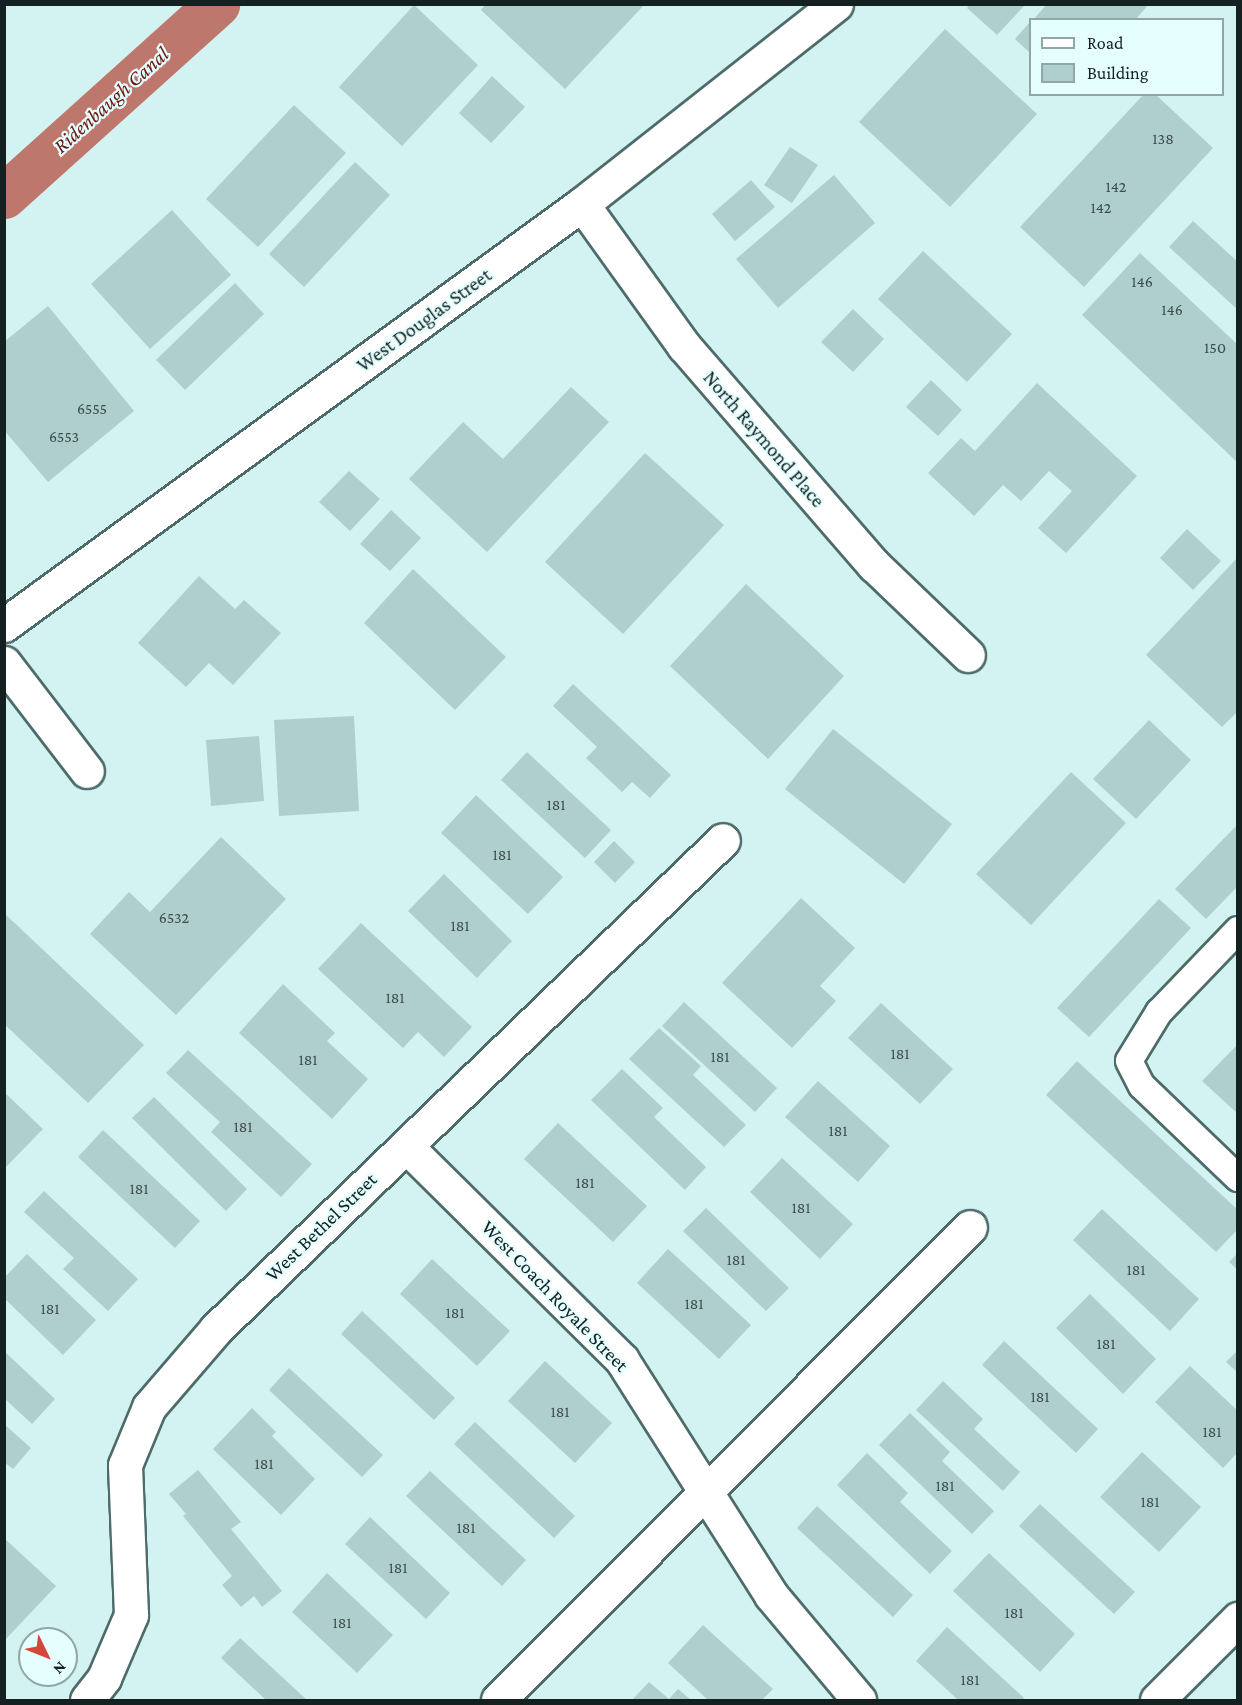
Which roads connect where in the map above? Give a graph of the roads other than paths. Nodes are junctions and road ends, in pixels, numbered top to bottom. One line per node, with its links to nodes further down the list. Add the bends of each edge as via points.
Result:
1 (836, 4): 2 (street, West Douglas Street)
2 (582, 204): 3 (street, West Douglas Street); 4 (street, North Raymond Place, via 684,346 874,565)
3 (4, 625)
4 (968, 655)
5 (4, 663): 6 (street)
6 (87, 771)
7 (723, 840): 9 (street, West Bethel Street)
8 (1238, 930): 10 (lane, via 1159,1011 1129,1061 1142,1086)
9 (406, 1146): 12 (street, West Coach Royale Street, via 622,1360); 14 (street, West Bethel Street, via 216,1329 149,1407 125,1465 131,1615 104,1678)
10 (1238, 1178)
11 (970, 1227): 12 (street)
12 (706, 1491): 15 (street); 16 (street, West Coach Royale Street, via 771,1595)
13 (1238, 1618): 17 (street)
14 (87, 1701)
15 (498, 1701)
16 (859, 1701)
17 (1157, 1701)

